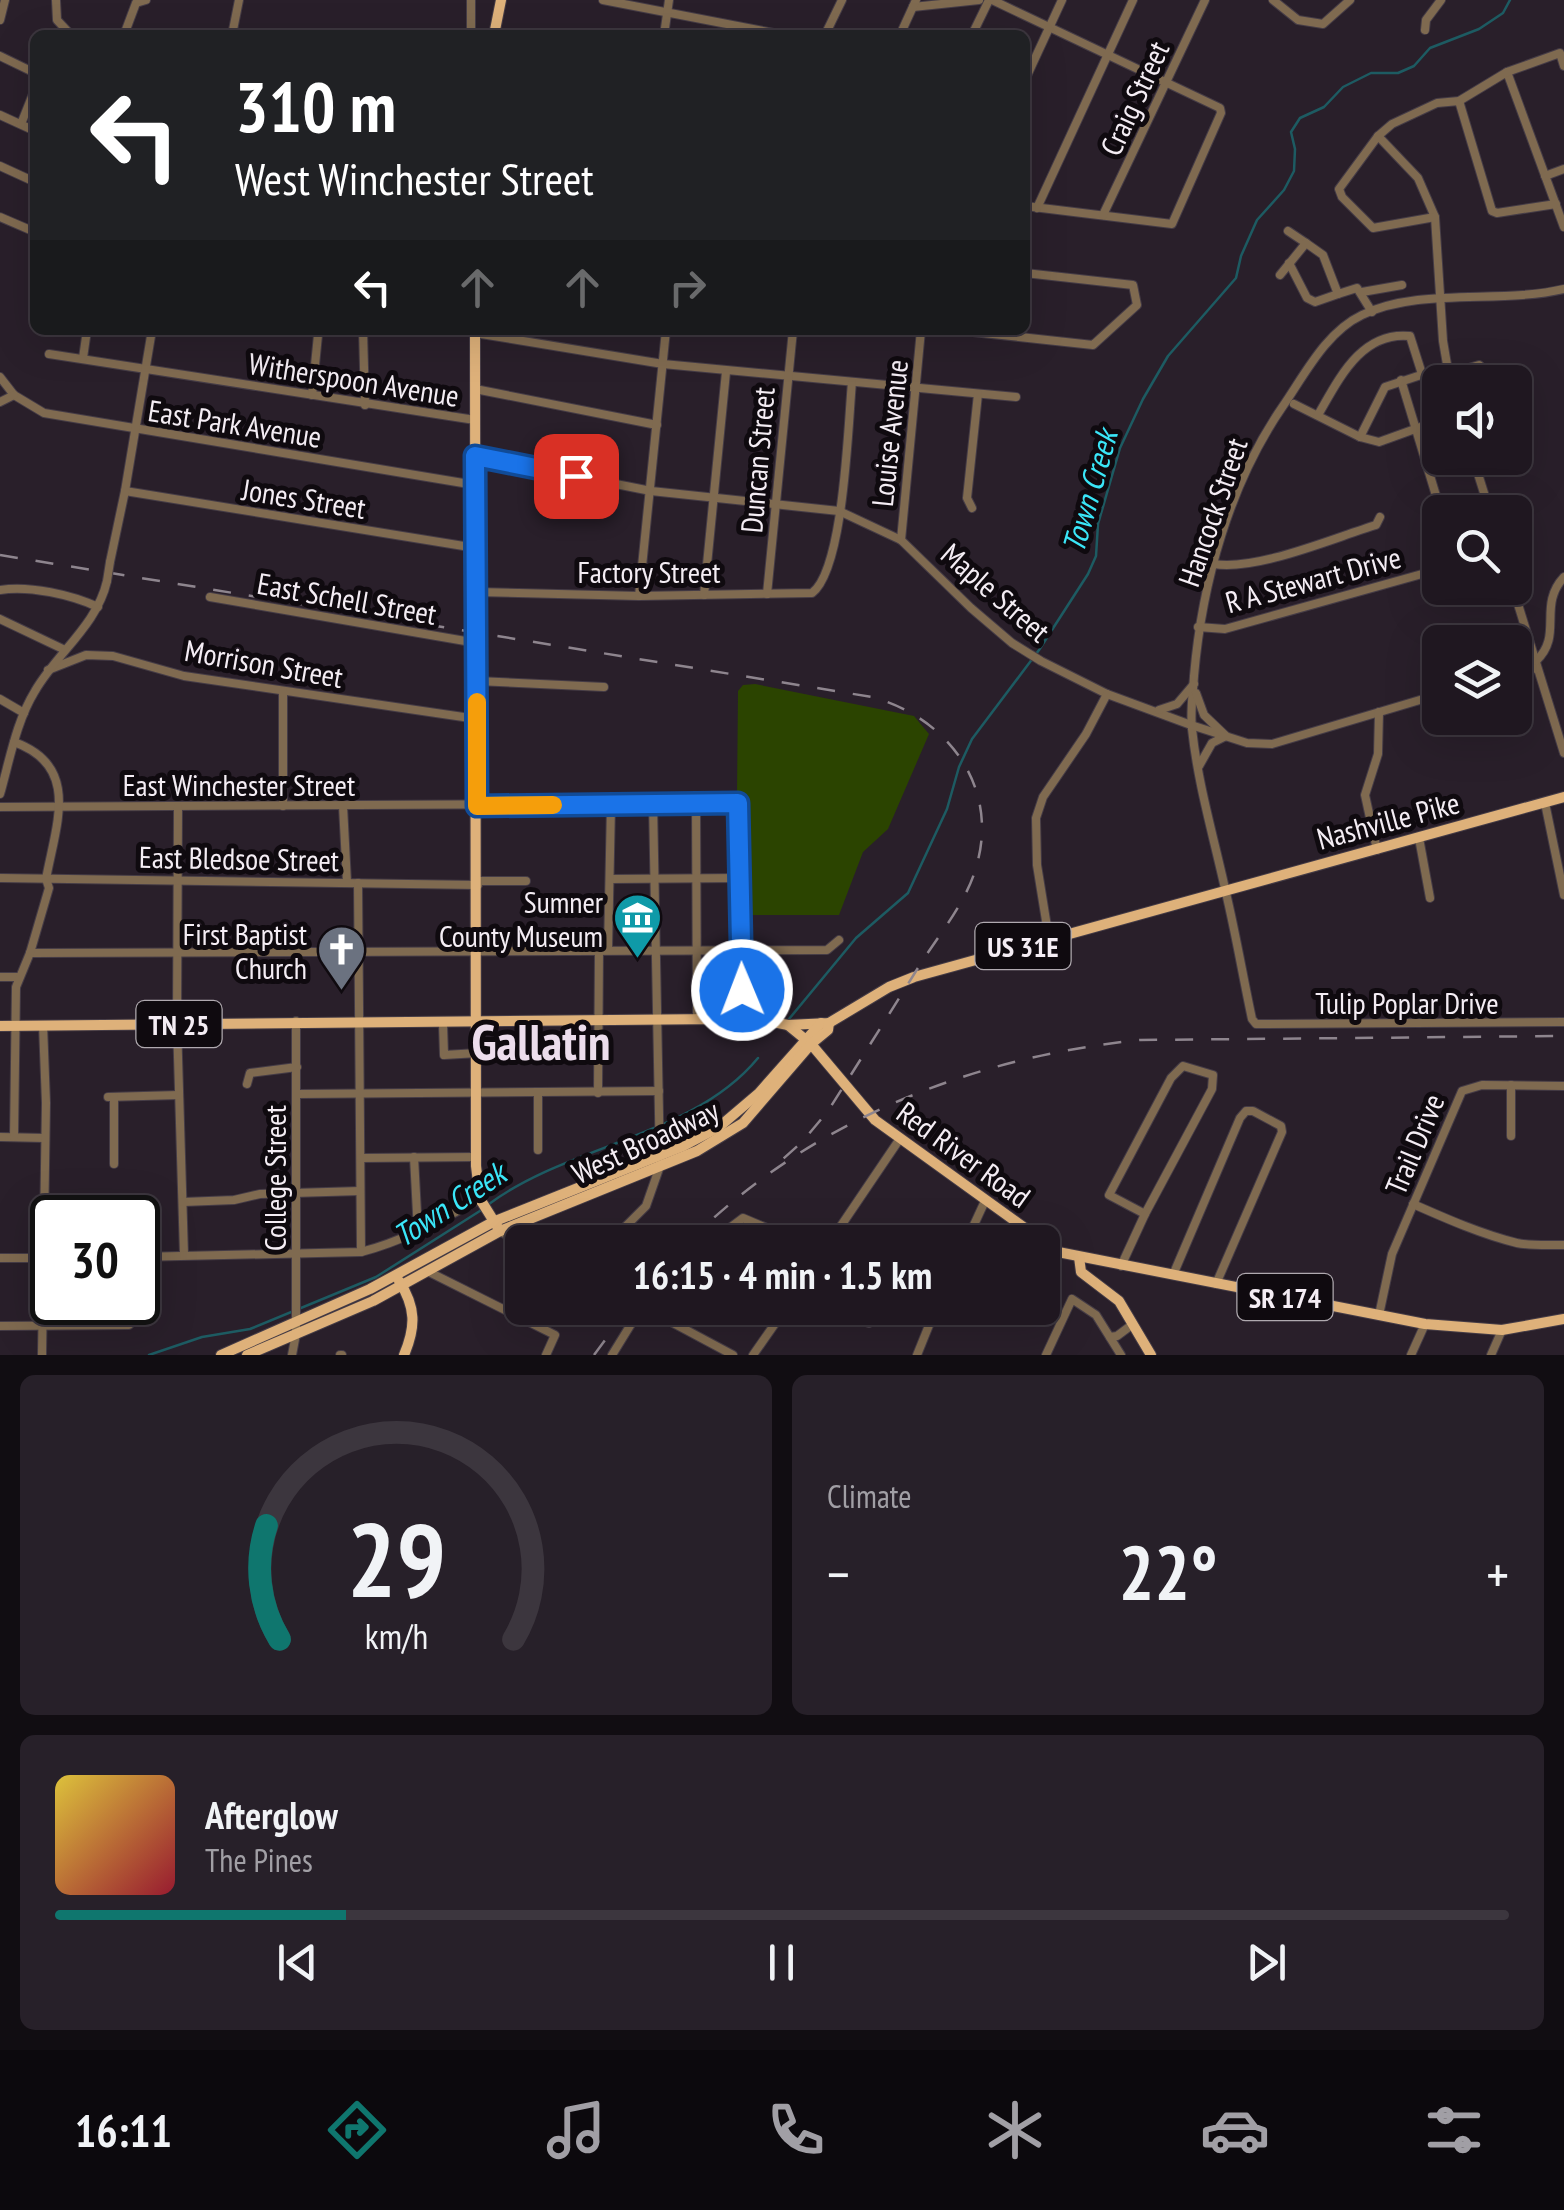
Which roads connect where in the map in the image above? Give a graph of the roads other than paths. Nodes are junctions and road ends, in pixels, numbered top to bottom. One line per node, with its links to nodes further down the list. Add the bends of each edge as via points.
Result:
1 (4, 0): 21 (street)
2 (56, 0): 23 (street, via 56,20)
3 (146, 0): 18 (street)
4 (239, 0): 25 (street)
5 (471, 0): 26 (street)
6 (501, 0): 27 (main road)
7 (603, 0): 20 (street)
8 (670, 0): 20 (street)
9 (842, 0): 30 (street)
10 (979, 0): 19 (street)
11 (990, 0): 22 (street); 32 (street)
12 (1062, 0): 22 (street)
13 (1132, 0): 34 (street)
14 (1204, 0): 40 (street, Craig Street)
15 (1274, 0): 16 (street, via 1298,20 1323,24)
16 (1350, 0)
17 (1441, 0): 33 (street)
18 (132, 2): 24 (street)
19 (914, 3): 31 (street)
20 (667, 12): 28 (street); 29 (street)
21 (0, 20)
22 (1050, 27): 34 (street); 37 (street)
23 (66, 30)
24 (125, 30)
25 (233, 30)
26 (472, 30)
27 (495, 30)
28 (665, 30)
29 (759, 30)
30 (827, 30)
31 (902, 30)
32 (975, 30)
33 (1425, 30)
34 (1107, 55): 40 (street); 53 (street)
35 (0, 56): 38 (street)
36 (1564, 66): 39 (street, via 1560,53)
37 (1030, 69)
38 (30, 71)
39 (1507, 72): 42 (street); 49 (street)
40 (1166, 82): 54 (street, Craig Street); 54 (street, via 1220,108 1222,119 1172,224)
41 (30, 101): 44 (street)
42 (1458, 101): 46 (street, via 1420,110); 51 (street, via 1492,211)
43 (0, 115): 44 (street)
44 (20, 124): 45 (street)
45 (30, 129)
46 (1378, 136): 56 (street, via 1418,178); 56 (street, via 1340,189 1342,198 1373,228)
47 (0, 166): 50 (street)
48 (1564, 170): 49 (street)
49 (1545, 176): 51 (street)
50 (30, 180)
51 (1556, 204): 57 (street)
52 (1030, 207): 53 (street)
53 (1037, 208): 54 (street)
54 (1103, 215)
55 (0, 218): 58 (street)
56 (1435, 218): 68 (street)
57 (1564, 226)
58 (30, 230)
59 (1288, 231): 60 (street)
60 (1306, 243): 61 (street); 67 (street, via 1323,256)
61 (1289, 263): 63 (street); 67 (street, via 1307,298)
62 (1030, 274): 79 (street, via 1133,285 1137,304 1094,345)
63 (1280, 275)
64 (1402, 285): 66 (street)
65 (1564, 289): 68 (street, Hancock Street)
66 (1362, 292): 67 (street); 69 (street)
67 (1338, 294)
68 (1442, 299): 69 (street, Hancock Street); 83 (street)
69 (1372, 312): 119 (street, Hancock Street, via 1338,332 1259,440)
70 (86, 335): 81 (street)
71 (151, 335): 84 (street)
72 (318, 335): 95 (street)
73 (363, 335): 99 (street)
74 (475, 335): 92 (main road)
75 (498, 335): 82 (street)
76 (666, 335): 82 (street)
77 (792, 335): 87 (street, Duncan Street)
78 (921, 335): 91 (street, Louise Avenue)
79 (1001, 335)
80 (49, 354): 81 (street, Witherspoon Avenue)
81 (84, 358): 84 (street, Witherspoon Avenue)
82 (663, 364): 85 (street); 102 (street)
83 (1448, 365)
84 (146, 368): 95 (street, Witherspoon Avenue); 105 (street)
85 (726, 372): 87 (street); 112 (street)
86 (1422, 374): 89 (street); 100 (street, via 1410,336 1387,337 1356,356)
87 (787, 376): 90 (street); 113 (street, Duncan Street)
88 (0, 377): 94 (street, East Park Avenue)
89 (1402, 380): 104 (street); 106 (street, via 1385,387)
90 (852, 382): 91 (street); 115 (street)
91 (915, 388): 93 (street); 117 (street, Louise Avenue)
92 (475, 390): 101 (main road); 102 (street)
93 (978, 394): 96 (street); 114 (street, via 967,498)
94 (14, 395): 97 (street); 105 (street, East Park Avenue, via 44,413)
95 (312, 396): 99 (street, Witherspoon Avenue)
96 (1016, 397)
97 (0, 402)
98 (1294, 404): 100 (street)
99 (365, 405): 101 (street, Witherspoon Avenue)
100 (1318, 415): 106 (street)
101 (475, 420): 107 (main road)
102 (656, 426): 109 (street)
103 (1422, 426): 104 (street)
104 (1416, 428): 106 (street, via 1379,442); 111 (street)
105 (136, 430): 108 (street, East Park Avenue); 110 (street)
106 (1360, 436)
107 (475, 456): 108 (main road); 109 (street, Maple Street)
108 (475, 485): 118 (main road)
109 (651, 491): 112 (street, Maple Street); 126 (street)
110 (126, 492): 118 (street, Jones Street); 129 (street, bridge)
111 (1437, 495)
112 (714, 497): 113 (street, Maple Street); 125 (street)
113 (776, 504): 115 (street, Maple Street); 124 (street, Duncan Street)
114 (972, 508)
115 (840, 511): 117 (street, Maple Street); 124 (street, Factory Street, via 819,588 806,595)
116 (1380, 517): 119 (street, via 1376,525 1239,566)
117 (901, 540): 141 (street, Maple Street, via 1012,643)
118 (476, 548): 123 (main road)
119 (1215, 560): 131 (street, Hancock Street)
120 (1422, 574): 131 (street, R A Stewart Drive, via 1226,629)
121 (1564, 578): 134 (street, via 1553,596 1553,640)
122 (0, 590): 129 (street)
123 (476, 592): 126 (street, Factory Street); 132 (main road)
124 (768, 594): 125 (street, Factory Street)
125 (704, 595): 126 (street, Factory Street)
126 (640, 596)
127 (210, 597): 132 (street, East Schell Street)
128 (1518, 605): 134 (street)
129 (98, 606): 133 (street)
130 (0, 619): 133 (street)
131 (1198, 627): 138 (street, Hancock Street)
132 (477, 644): 137 (main road)
133 (64, 650): 136 (street)
134 (1535, 666): 135 (street); 151 (street)
135 (1532, 667)
136 (48, 670): 140 (street, Morrison Street, via 100,655); 146 (street)
137 (477, 681): 139 (street); 147 (main road)
138 (1194, 684): 144 (street, via 1176,704); 148 (street, Hancock Street); 149 (street, via 1201,710)
139 (604, 687)
140 (284, 691): 147 (street, Morrison Street); 159 (street)
141 (1107, 694): 144 (street, Maple Street); 181 (street, via 1036,818)
142 (1422, 699): 145 (street, Maple Street)
143 (0, 700): 146 (street)
144 (1155, 711): 148 (street, Maple Street)
145 (1378, 712): 149 (street, Maple Street, via 1264,745); 166 (street, via 1378,754 1365,796)
146 (24, 713): 150 (street)
147 (477, 719): 161 (main road)
148 (1192, 725): 149 (street, Maple Street); 152 (street)
149 (1226, 736): 152 (street, via 1212,743)
150 (14, 742): 153 (street); 163 (street, via 52,765)
151 (1564, 753)
152 (1198, 769): 178 (street)
153 (0, 794)
154 (1564, 798): 157 (main road, Nashville Pike / US 31E)
155 (653, 803): 156 (street, East Winchester Street); 158 (street, East Winchester Street); 168 (street)
156 (696, 803): 169 (street); 170 (street, East Winchester Street, via 738,803)
157 (1545, 803): 165 (main road, Nashville Pike / US 31E); 179 (street)
158 (611, 805): 161 (street, East Winchester Street); 173 (street)
159 (283, 806): 160 (street, East Winchester Street); 164 (street, East Winchester Street)
160 (343, 806): 161 (street, East Winchester Street); 175 (street)
161 (477, 806): 177 (main road)
162 (0, 807): 163 (street, East Winchester Street)
163 (59, 807): 164 (street, East Winchester Street); 171 (street)
164 (178, 807): 172 (street)
165 (1419, 838): 166 (main road, Nashville Pike / US 31E); 180 (street)
166 (1377, 850): 178 (main road, Nashville Pike / US 31E)
167 (0, 878): 171 (street, East Bledsoe Street)
168 (653, 878): 169 (street); 173 (street); 185 (street)
169 (696, 878): 170 (street); 186 (street)
170 (740, 878): 183 (street)
171 (46, 879): 172 (street, East Bledsoe Street); 189 (street)
172 (177, 879): 175 (street, East Bledsoe Street); 190 (street)
173 (610, 879): 184 (street)
174 (526, 881): 177 (street, East Bledsoe Street)
175 (346, 882): 176 (street, East Bledsoe Street)
176 (358, 882): 177 (street, East Bledsoe Street); 187 (street)
177 (478, 883): 188 (main road)
178 (1226, 891): 181 (main road, US 31E); 199 (street, Tulip Poplar Drive, via 1256,1024)
179 (1564, 895)
180 (1430, 898)
181 (1049, 939): 200 (main road, US 31E, via 895,984)
182 (839, 940): 183 (street, via 827,950)
183 (741, 948): 186 (street); 195 (street)
184 (604, 949): 185 (street); 188 (street); 197 (street)
185 (654, 949): 186 (street); 193 (street)
186 (698, 949): 194 (street)
187 (358, 952): 188 (street); 190 (street); 198 (street)
188 (478, 952): 203 (main road)
189 (30, 953): 190 (street); 192 (street)
190 (177, 954): 201 (street)
191 (0, 978): 192 (street)
192 (18, 978): 207 (street)
193 (656, 1020): 194 (main road, TN 25); 197 (main road, TN 25); 214 (street)
194 (697, 1020): 195 (main road, TN 25)
195 (741, 1020): 205 (main road, TN 25)
196 (296, 1021): 198 (main road, TN 25); 201 (main road, TN 25); 210 (street, College Street)
197 (600, 1021): 203 (main road, TN 25); 218 (street)
198 (358, 1022): 202 (main road, TN 25); 216 (street)
199 (1564, 1022)
200 (825, 1023): 205 (main road); 208 (main road, US 31E, via 828,1030)
201 (177, 1024): 204 (main road, TN 25); 220 (street)
202 (443, 1024): 203 (main road, TN 25); 209 (street, via 444,1054)
203 (478, 1024): 209 (main road)
204 (43, 1025): 207 (main road, TN 25); 224 (street)
205 (788, 1025): 208 (main road, Red River Road)
206 (0, 1026): 207 (main road, TN 25)
207 (14, 1029): 223 (street)
208 (808, 1041): 225 (main road, Red River Road, via 868,1114); 230 (main road, West Broadway / US 31E, via 742,1115 697,1151)
209 (478, 1053): 217 (main road)
210 (297, 1067): 211 (street, via 250,1072); 219 (street, College Street)
211 (247, 1084)
212 (1511, 1086): 213 (street, Trail Drive); 221 (street); 237 (street, Trail Drive, via 1462,1091)
213 (1564, 1086)
214 (659, 1091): 218 (street); 230 (street)
215 (538, 1092): 217 (street); 218 (street); 226 (street)
216 (360, 1093): 217 (street); 219 (street); 229 (street)
217 (478, 1093): 228 (main road)
218 (598, 1093)
219 (298, 1094): 233 (street, College Street)
220 (179, 1095): 231 (street, via 111,1097); 235 (street)
221 (1511, 1136)
222 (0, 1137): 223 (street)
223 (14, 1137): 224 (street)
224 (45, 1138): 234 (street)
225 (899, 1140): 236 (main road, Red River Road); 243 (street)
226 (538, 1150)
227 (414, 1157): 228 (street); 229 (street); 246 (street)
228 (477, 1157): 238 (main road)
229 (361, 1158): 232 (street)
230 (661, 1160): 238 (main road, West Broadway / US 31E); 240 (street, via 646,1206)
231 (114, 1164)
232 (360, 1191): 233 (street); 248 (street)
233 (298, 1192): 235 (street); 249 (street, College Street)
234 (46, 1195)
235 (183, 1202): 250 (street)
236 (985, 1202): 244 (street); 252 (main road, Red River Road, via 1051,1248)
237 (1413, 1204): 247 (street, via 1519,1243); 262 (street, Trail Drive, via 1392,1254)
238 (488, 1214): 245 (street); 246 (street); 256 (main road, US 31E); 258 (main road, US 31E)
239 (1145, 1214): 239 (street, via 1212,1090 1213,1075 1183,1066 1171,1078 1112,1186 1109,1195); 255 (street)
240 (627, 1225)
241 (733, 1225): 242 (street, via 742,1218)
242 (759, 1225)
243 (842, 1225)
244 (974, 1225)
245 (505, 1230)
246 (418, 1232): 248 (street)
247 (1564, 1246)
248 (360, 1252): 249 (street)
249 (296, 1254): 250 (street); 264 (street, College Street)
250 (184, 1255): 251 (street)
251 (160, 1256)
252 (1079, 1257): 255 (main road, SR 174); 273 (main road, Red River Road, via 1082,1272 1119,1301)
253 (0, 1258): 254 (street)
254 (30, 1258)
255 (1121, 1266): 257 (main road, SR 174)
256 (431, 1268): 258 (main road, US 31E); 282 (street, via 555,1335)
257 (1173, 1275): 259 (main road, SR 174); 259 (street, via 1240,1118 1254,1111 1282,1132)
258 (403, 1281): 260 (main road, US 31E); 261 (main road); 264 (main road, US 31E)
259 (1216, 1284): 262 (main road, SR 174)
260 (390, 1292): 261 (main road); 264 (main road, US 31E)
261 (411, 1302): 281 (main road, via 414,1330)
262 (1380, 1315): 265 (main road, SR 174)
263 (1564, 1320): 274 (main road, SR 174)
264 (296, 1324): 277 (street, College Street); 279 (main road, US 31E); 280 (main road, US 31E)
265 (1426, 1324): 274 (main road, SR 174); 291 (street)
266 (129, 1325): 272 (street)
267 (632, 1325): 283 (street)
268 (676, 1325): 276 (street)
269 (774, 1325): 286 (street)
270 (926, 1325): 287 (street)
271 (0, 1326): 272 (street)
272 (41, 1326): 278 (street)
273 (1131, 1326): 275 (street); 290 (main road, Red River Road)
274 (1502, 1330): 292 (street)
275 (1112, 1336): 288 (street, via 1072,1299); 289 (street)
276 (708, 1342): 284 (street); 285 (street)
277 (293, 1353)
278 (42, 1355)
279 (221, 1355)
280 (247, 1355)
281 (404, 1355)
282 (546, 1355)
283 (612, 1355)
284 (702, 1355)
285 (733, 1355)
286 (753, 1355)
287 (916, 1355)
288 (1046, 1355)
289 (1121, 1355)
290 (1151, 1355)
291 (1412, 1355)
292 (1491, 1355)

